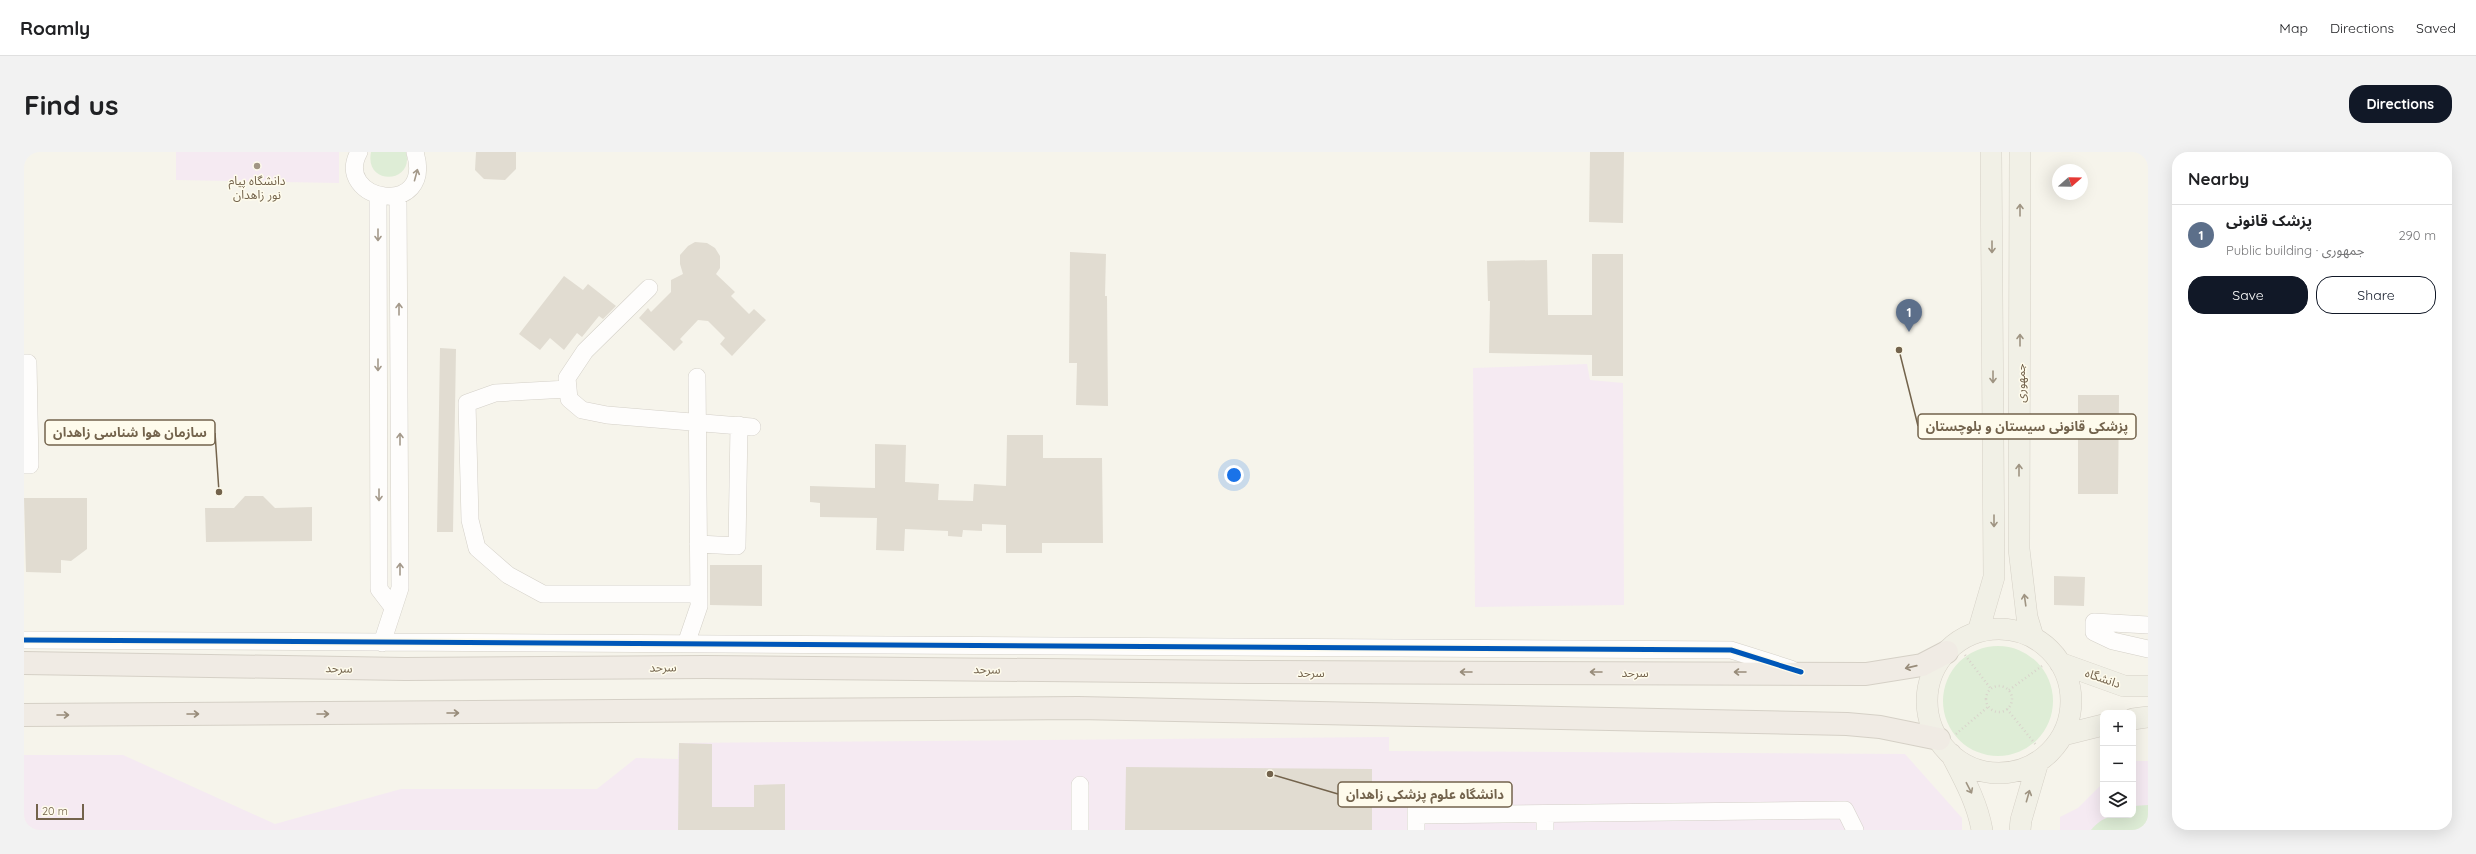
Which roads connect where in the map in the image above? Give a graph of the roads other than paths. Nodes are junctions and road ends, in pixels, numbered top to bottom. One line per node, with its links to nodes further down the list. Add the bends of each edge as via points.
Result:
1 (359, 152): 5 (street, via 355,165 357,175 361,184)
2 (415, 152): 6 (street, one-way to 2, via 407,190 416,177 418,162)
3 (1991, 152): 17 (main road, one-way to 17, via 1994,577)
4 (2020, 152): 18 (main road, جمهوری, one-way to 4, via 2027,617 2019,549)
5 (378, 196): 6 (street); 15 (street, one-way to 15, via 379,589)
6 (398, 196): 15 (street, one-way to 6, via 400,588)
7 (649, 288): 10 (street, via 585,351 567,378)
8 (24, 363): 12 (street, via 28,363 30,465)
9 (697, 377): 11 (street)
10 (568, 389): 11 (street, via 569,400 582,410 607,415); 14 (street, via 495,393 467,403 470,520 477,548 508,575 543,594)
11 (698, 421): 13 (street); 13 (street, via 746,426 737,546)
12 (24, 465)
13 (698, 544): 14 (street)
14 (699, 594): 21 (street, via 699,606)
15 (392, 606): 20 (street)
16 (2148, 625): 23 (street, via 2094,622 2094,632 2113,641)
17 (1978, 632): 18 (main road, via 1997,629 2016,631); 22 (main road)
18 (2033, 638): 24 (main road)
19 (24, 640): 20 (street)
20 (382, 643): 21 (street)
21 (686, 644): 26 (street, via 1731,650)
22 (1952, 648): 26 (highway, سرحد, one-way to 26, via 1922,665 1897,670 1866,674); 33 (main road, via 1934,673 1928,704 1931,722)
23 (2148, 649)
24 (2057, 659): 27 (main road, دانشگاه, via 2124,686); 32 (main road, via 2068,680 2071,699 2069,718)
25 (24, 663): 26 (highway, سرحد, one-way to 25, via 1257,672 705,667 405,670)
26 (1801, 672)
27 (2148, 686)
28 (24, 715): 33 (highway, one-way to 33, via 1086,708 1847,724 1880,727)
29 (2148, 717): 30 (main road)
30 (2136, 719)
31 (2100, 726): 32 (main road)
32 (2063, 735): 34 (main road)
33 (1948, 742): 34 (main road, via 1966,765 1990,772 2020,770); 41 (main road, one-way to 41, via 1978,811)
34 (2042, 759): 42 (main road, one-way to 34, via 2021,820)
35 (1080, 785): 39 (street)
36 (1416, 789): 38 (street)
37 (1545, 822): 38 (street); 40 (street, via 1845,810)
38 (1416, 823)
39 (1080, 830)
40 (1855, 830)
41 (1982, 830)
42 (2020, 830)

